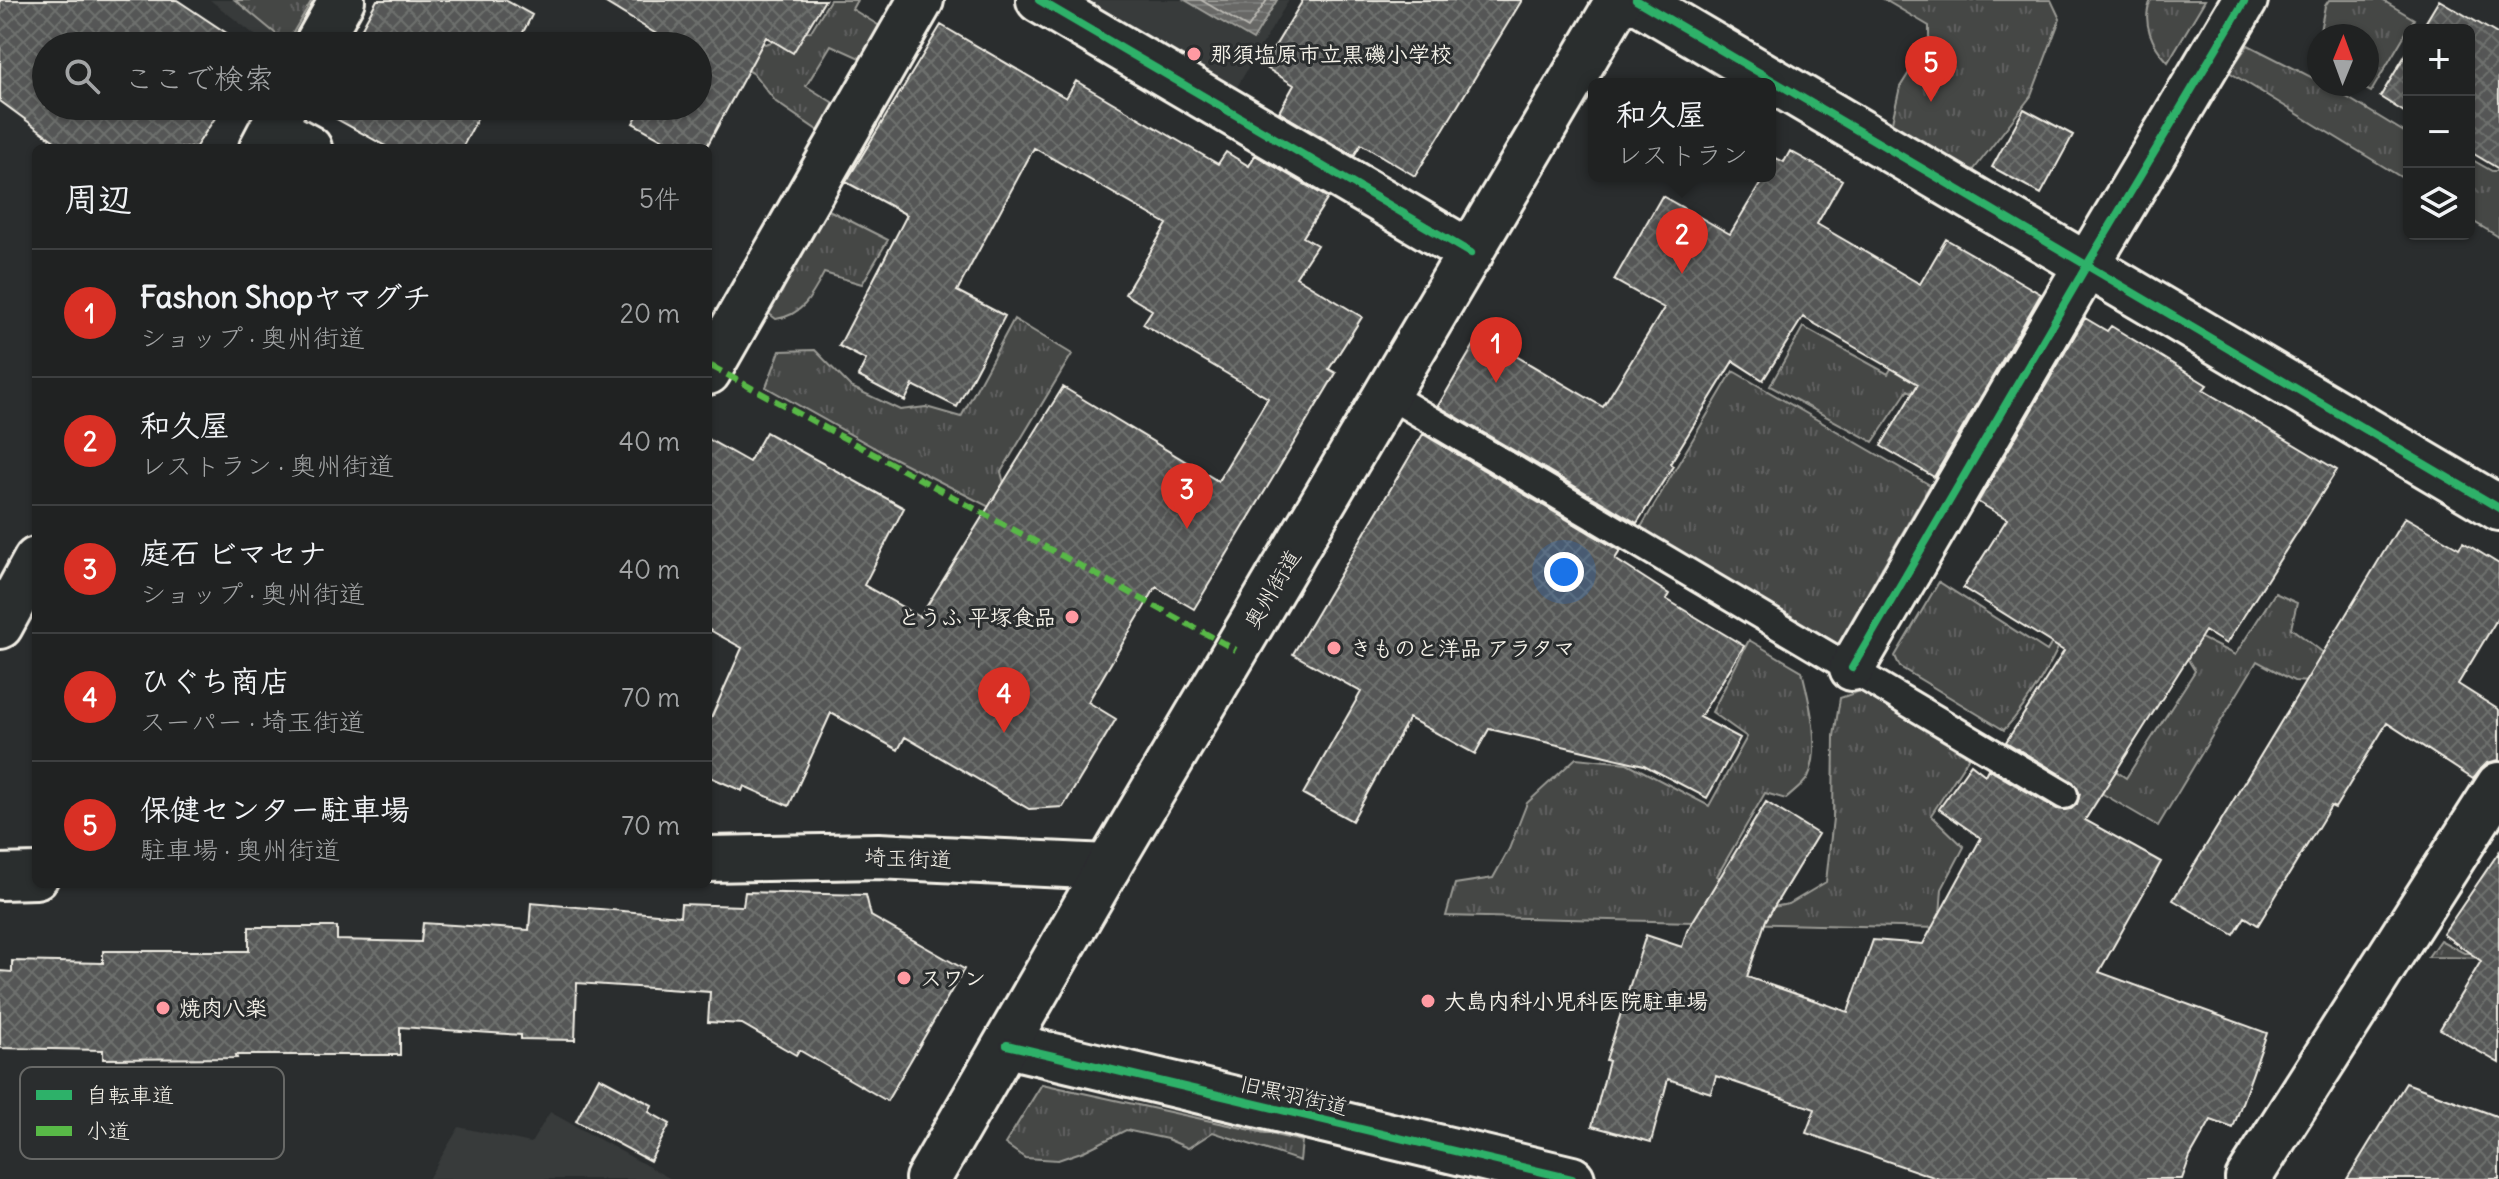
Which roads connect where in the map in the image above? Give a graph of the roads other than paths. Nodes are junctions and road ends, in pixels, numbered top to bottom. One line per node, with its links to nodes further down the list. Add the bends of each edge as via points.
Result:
1 (342, 0): 7 (street)
2 (921, 0): 12 (street)
3 (1039, 0): 10 (street)
4 (1619, 0): 10 (street, 奥州街道)
5 (1636, 0): 8 (street)
6 (2245, 0): 11 (street)
7 (324, 32)
8 (1769, 78)
9 (1776, 82): 11 (street)
10 (1471, 253): 13 (street, 奥州街道)
11 (2087, 265): 14 (street); 17 (street)
12 (712, 363)
13 (1387, 394): 17 (lane); 21 (street, 奥州街道)
14 (2499, 508)
15 (32, 567): 16 (street)
16 (0, 626)
17 (1852, 668): 19 (lane)
18 (2499, 785): 27 (street)
19 (2064, 795)
20 (712, 859): 21 (street, 埼玉街道, via 878,856)
21 (1108, 867): 24 (street, 奥州街道)
22 (32, 876): 23 (street)
23 (0, 877)
24 (1007, 1045): 25 (street, 奥州街道); 26 (street, 旧黒羽街道)
25 (928, 1179)
26 (1572, 1179)
27 (2248, 1179)

